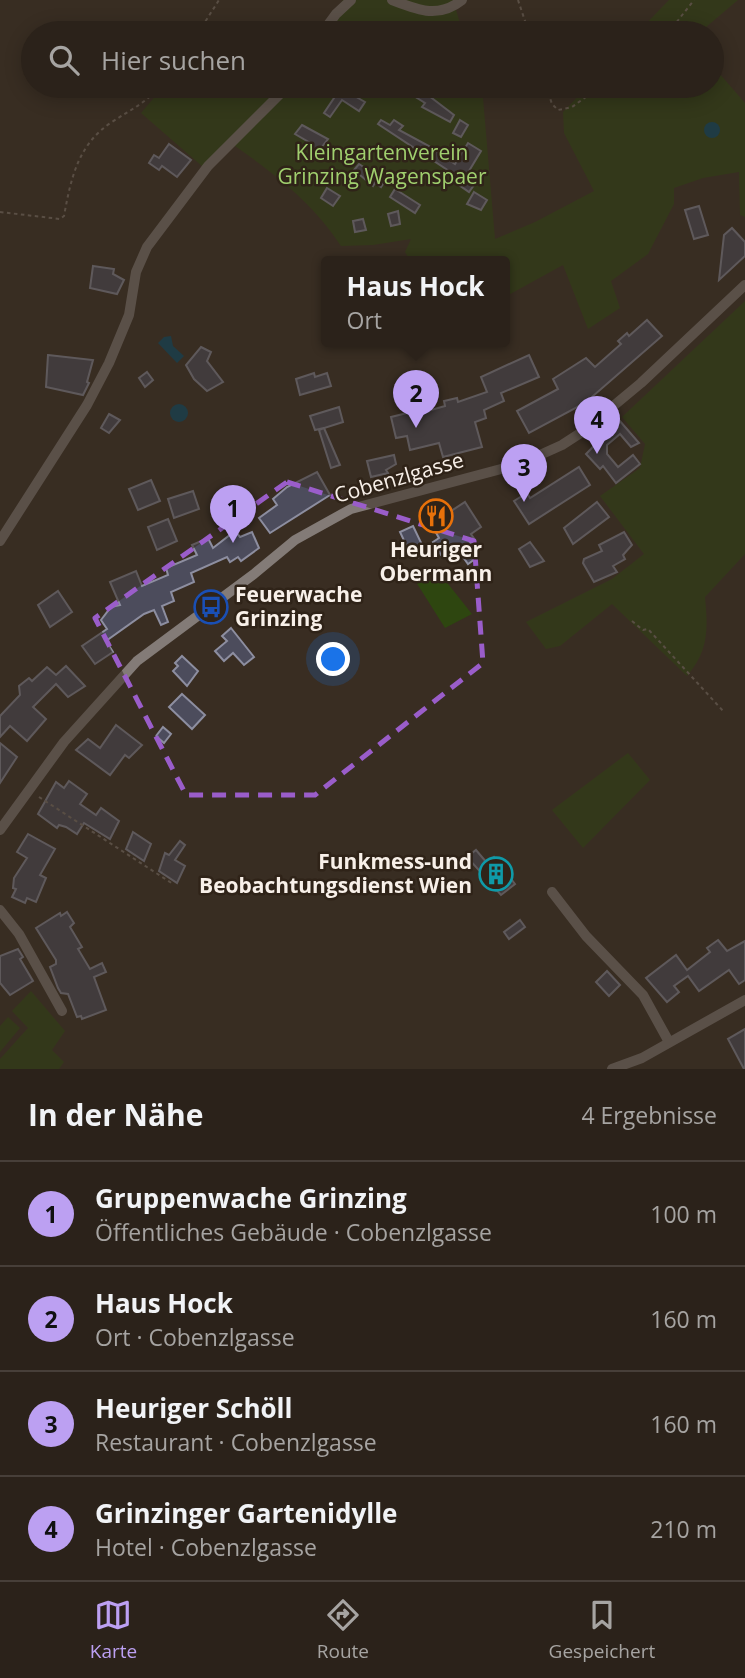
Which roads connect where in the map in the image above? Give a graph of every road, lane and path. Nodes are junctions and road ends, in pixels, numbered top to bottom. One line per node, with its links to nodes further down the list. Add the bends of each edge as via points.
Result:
1 (219, 0): 7 (path)
2 (351, 0): 8 (street)
3 (392, 0): 4 (street, via 436,13)
4 (462, 0)
5 (518, 0): 9 (path)
6 (694, 0): 10 (path)
7 (206, 21)
8 (331, 21)
9 (525, 21)
10 (675, 21)
11 (150, 98): 15 (path, via 91,138 77,161 60,219)
12 (276, 98): 17 (street, via 208,166 143,254 129,315 109,363)
13 (550, 98): 14 (path, via 558,110)
14 (584, 98)
15 (0, 212)
16 (745, 285): 20 (street, Cobenzlgasse, via 641,383 562,446 520,464 351,509 295,540 137,661)
17 (0, 541)
18 (632, 621): 19 (path, via 648,629)
19 (724, 712)
20 (27, 790): 21 (street, Cobenzlgasse); 22 (path)
21 (0, 830)
22 (173, 884)
23 (552, 892): 27 (street, via 586,936 643,995)
24 (0, 910): 26 (street, via 19,933)
25 (745, 1000): 27 (street)
26 (61, 1011)
27 (669, 1042): 28 (street, via 642,1059)
28 (612, 1069)

